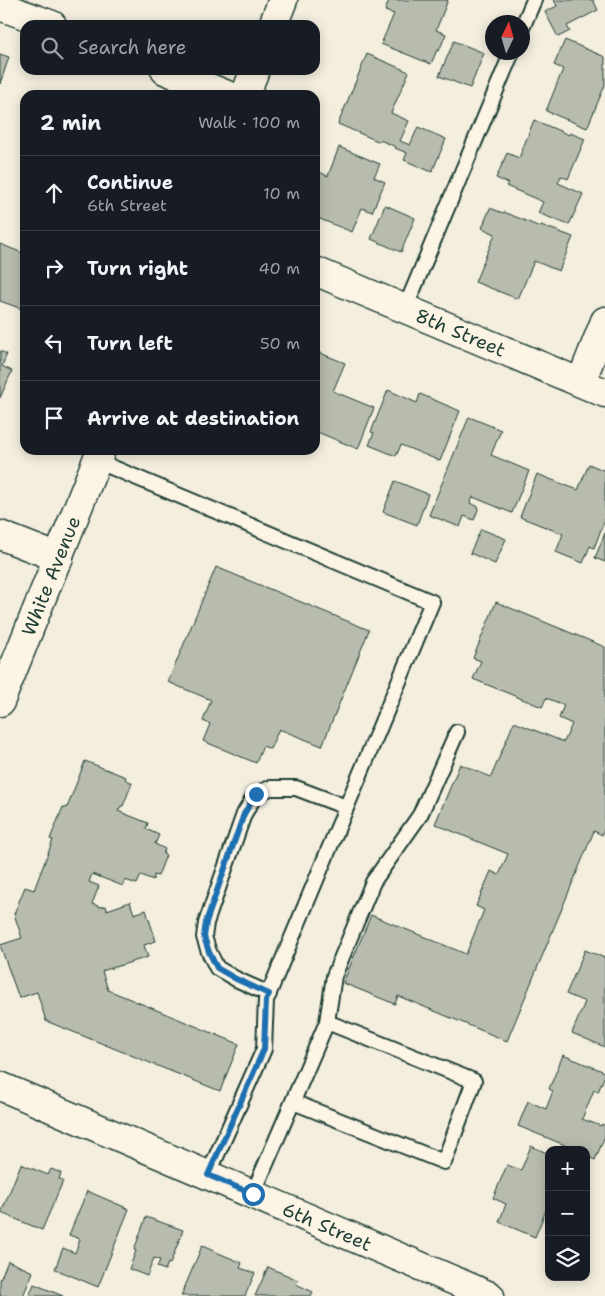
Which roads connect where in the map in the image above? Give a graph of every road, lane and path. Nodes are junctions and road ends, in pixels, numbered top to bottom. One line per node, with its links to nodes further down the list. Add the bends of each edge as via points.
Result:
1 (283, 0): 6 (street)
2 (534, 0): 4 (lane)
3 (0, 6): 5 (street)
4 (528, 15)
5 (38, 20)
6 (275, 20)
7 (509, 60): 13 (lane)
8 (177, 75): 10 (street)
9 (253, 75): 11 (street)
10 (215, 90)
11 (248, 90)
12 (320, 273): 13 (street, 8th Street)
13 (405, 309): 15 (street, 8th Street)
14 (605, 321): 15 (street)
15 (593, 388)
16 (99, 455): 18 (street, White Avenue); 21 (lane, via 432,602)
17 (0, 535): 18 (street)
18 (58, 558): 19 (street, White Avenue)
19 (0, 702)
20 (456, 732): 23 (lane, via 420,815 373,882 334,976)
21 (346, 807): 22 (lane); 22 (lane, via 296,788 270,788 256,794 244,814 206,922 204,937 217,968)
22 (269, 994): 26 (lane, via 264,1049)
23 (327, 1022): 25 (lane); 25 (lane, via 474,1081 444,1162)
24 (0, 1086): 26 (street, 6th Street)
25 (293, 1102): 27 (lane)
26 (208, 1175): 27 (street, 6th Street)
27 (253, 1194): 28 (street, 6th Street)
28 (490, 1296)

